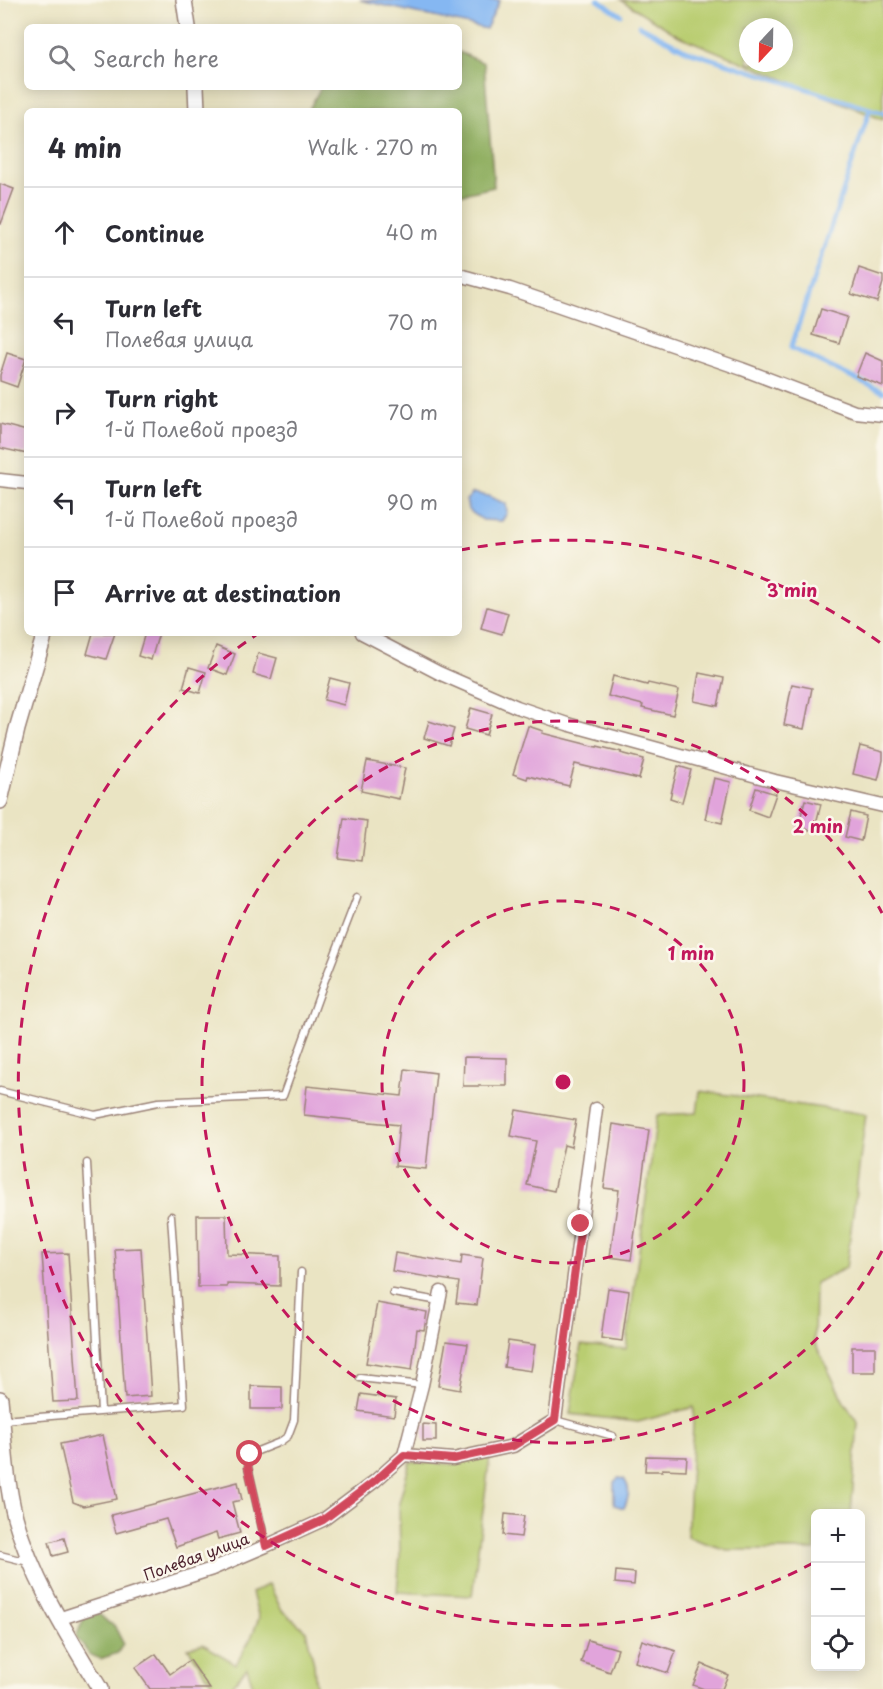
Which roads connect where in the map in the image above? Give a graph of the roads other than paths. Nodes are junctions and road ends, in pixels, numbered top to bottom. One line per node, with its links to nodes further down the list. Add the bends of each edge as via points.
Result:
1 (184, 0): 2 (street)
2 (188, 24)
3 (196, 90): 4 (street)
4 (197, 108)
5 (462, 276): 6 (street, via 731,365 855,412)
6 (883, 414)
7 (0, 480): 8 (street)
8 (24, 483)
9 (44, 636): 11 (street)
10 (368, 636): 12 (street, via 439,673 567,724)
11 (0, 801)
12 (883, 806)
13 (357, 897): 14 (lane, via 283,1096 158,1102 95,1115)
14 (0, 1091)
15 (596, 1109): 26 (street)
16 (87, 1163): 24 (lane)
17 (171, 1216): 24 (lane, via 184,1405)
18 (301, 1272): 29 (lane, via 294,1420 288,1436 250,1454 248,1467)
19 (393, 1293): 20 (lane)
20 (440, 1296): 22 (street)
21 (360, 1378): 22 (lane)
22 (422, 1385): 28 (street)
23 (0, 1399): 25 (street)
24 (101, 1411): 25 (lane)
25 (2, 1420): 31 (street, via 11,1498)
26 (555, 1420): 27 (lane); 28 (street, via 513,1446 453,1459)
27 (613, 1436)
28 (404, 1455): 29 (street, Полевая улица, via 323,1520)
29 (266, 1546): 32 (street, Полевая улица, via 212,1569)
30 (0, 1555): 31 (lane)
31 (31, 1562): 32 (street)
32 (58, 1619): 33 (street)
33 (100, 1689)

